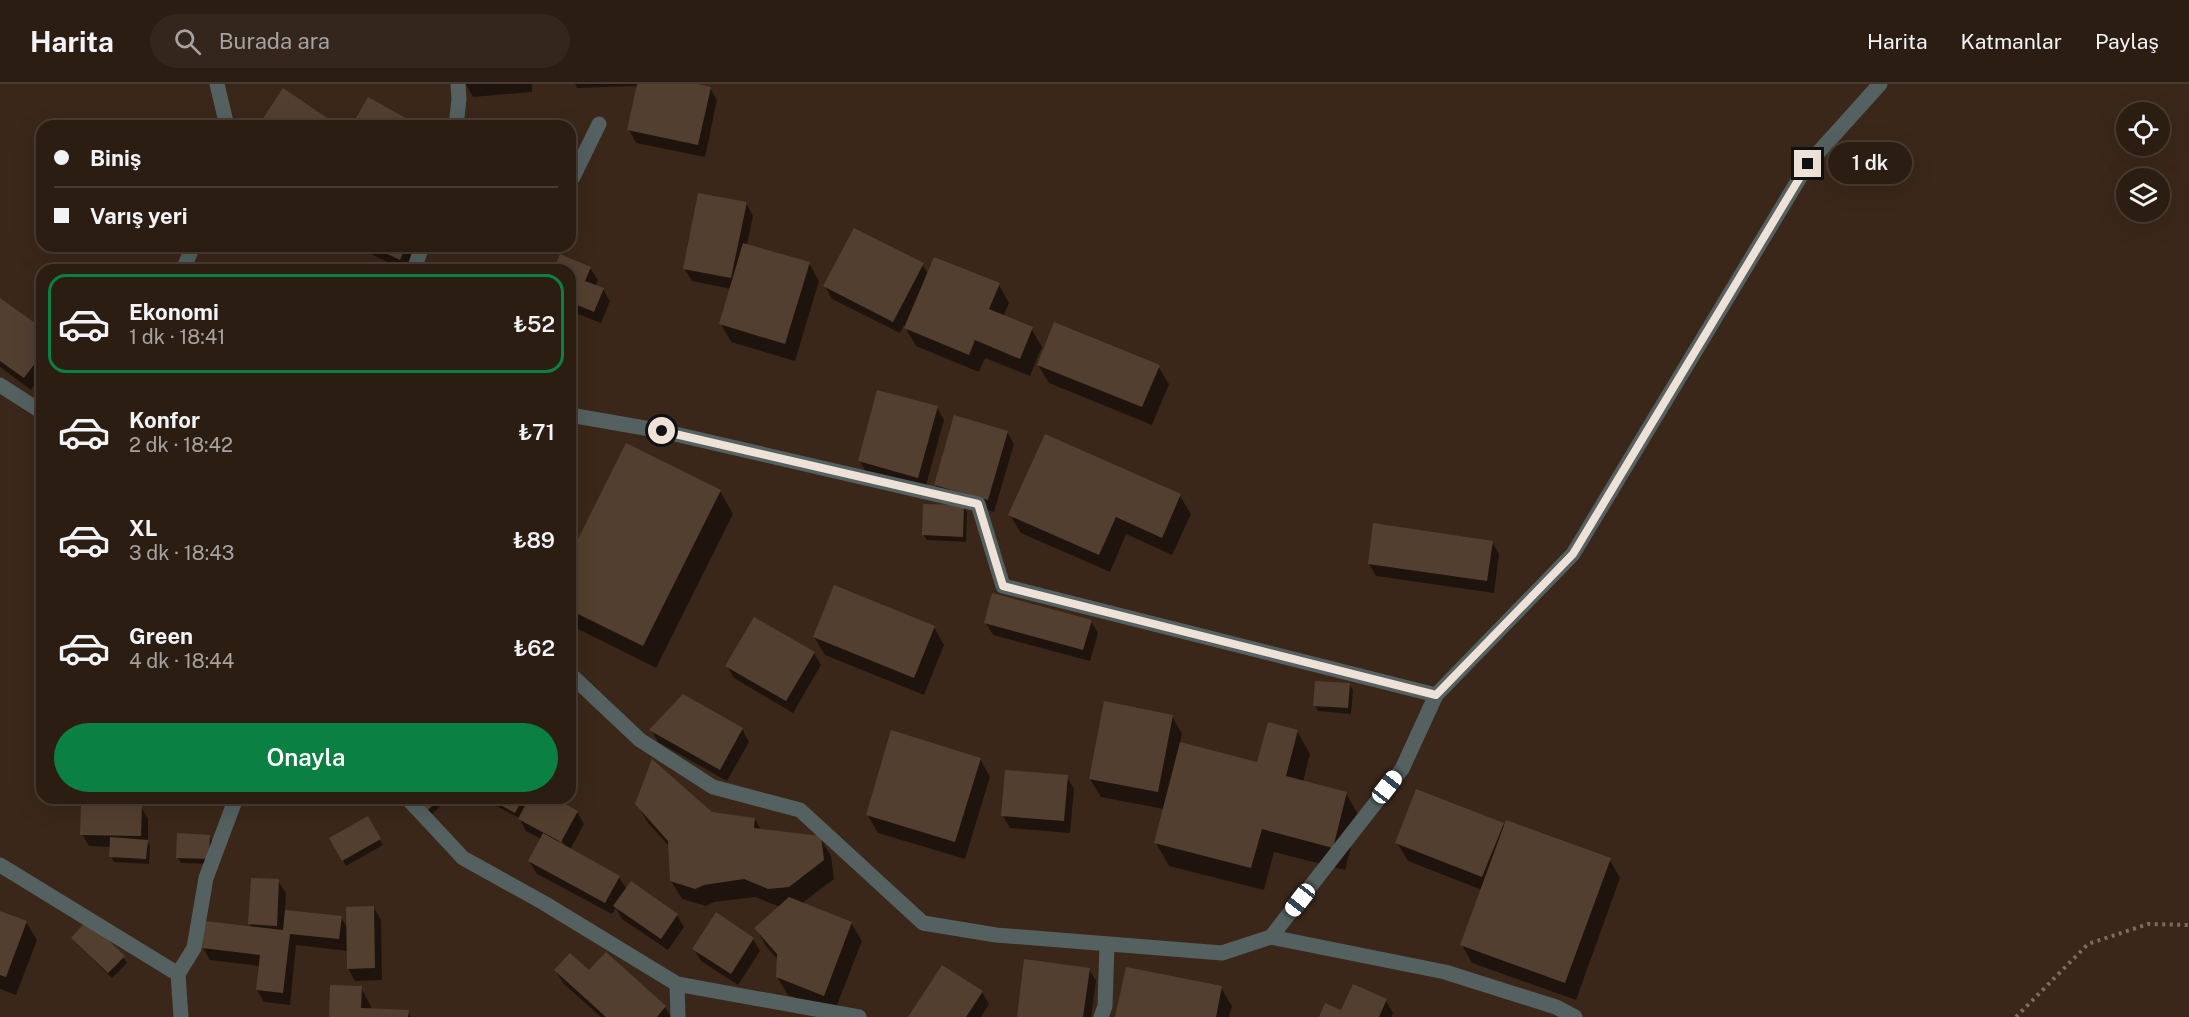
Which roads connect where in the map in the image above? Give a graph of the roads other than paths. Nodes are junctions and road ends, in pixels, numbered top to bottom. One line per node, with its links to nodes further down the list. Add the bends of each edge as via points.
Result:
1 (217, 84): 4 (street)
2 (458, 84): 5 (street)
3 (1880, 84): 12 (street, via 1808,164 1573,554)
4 (226, 120)
5 (457, 120)
6 (599, 124): 7 (street)
7 (576, 171)
8 (0, 385): 9 (street)
9 (36, 408)
10 (576, 416): 12 (street, via 662,431 978,504 1003,586)
11 (576, 680): 17 (street, via 640,740 713,787 800,810 923,923 996,935)
12 (1436, 695): 16 (street, via 1402,769)
13 (234, 804): 18 (street, via 206,878 194,948)
14 (413, 804): 19 (street, via 463,858)
15 (0, 864): 18 (street)
16 (1271, 937): 17 (street, via 1222,953); 24 (street, via 1445,972 1556,1007)
17 (1107, 944): 23 (street, via 1106,1006)
18 (178, 974): 20 (street)
19 (677, 984): 21 (street); 22 (street)
20 (181, 1017)
21 (678, 1017)
22 (859, 1017)
23 (1101, 1017)
24 (1575, 1017)

